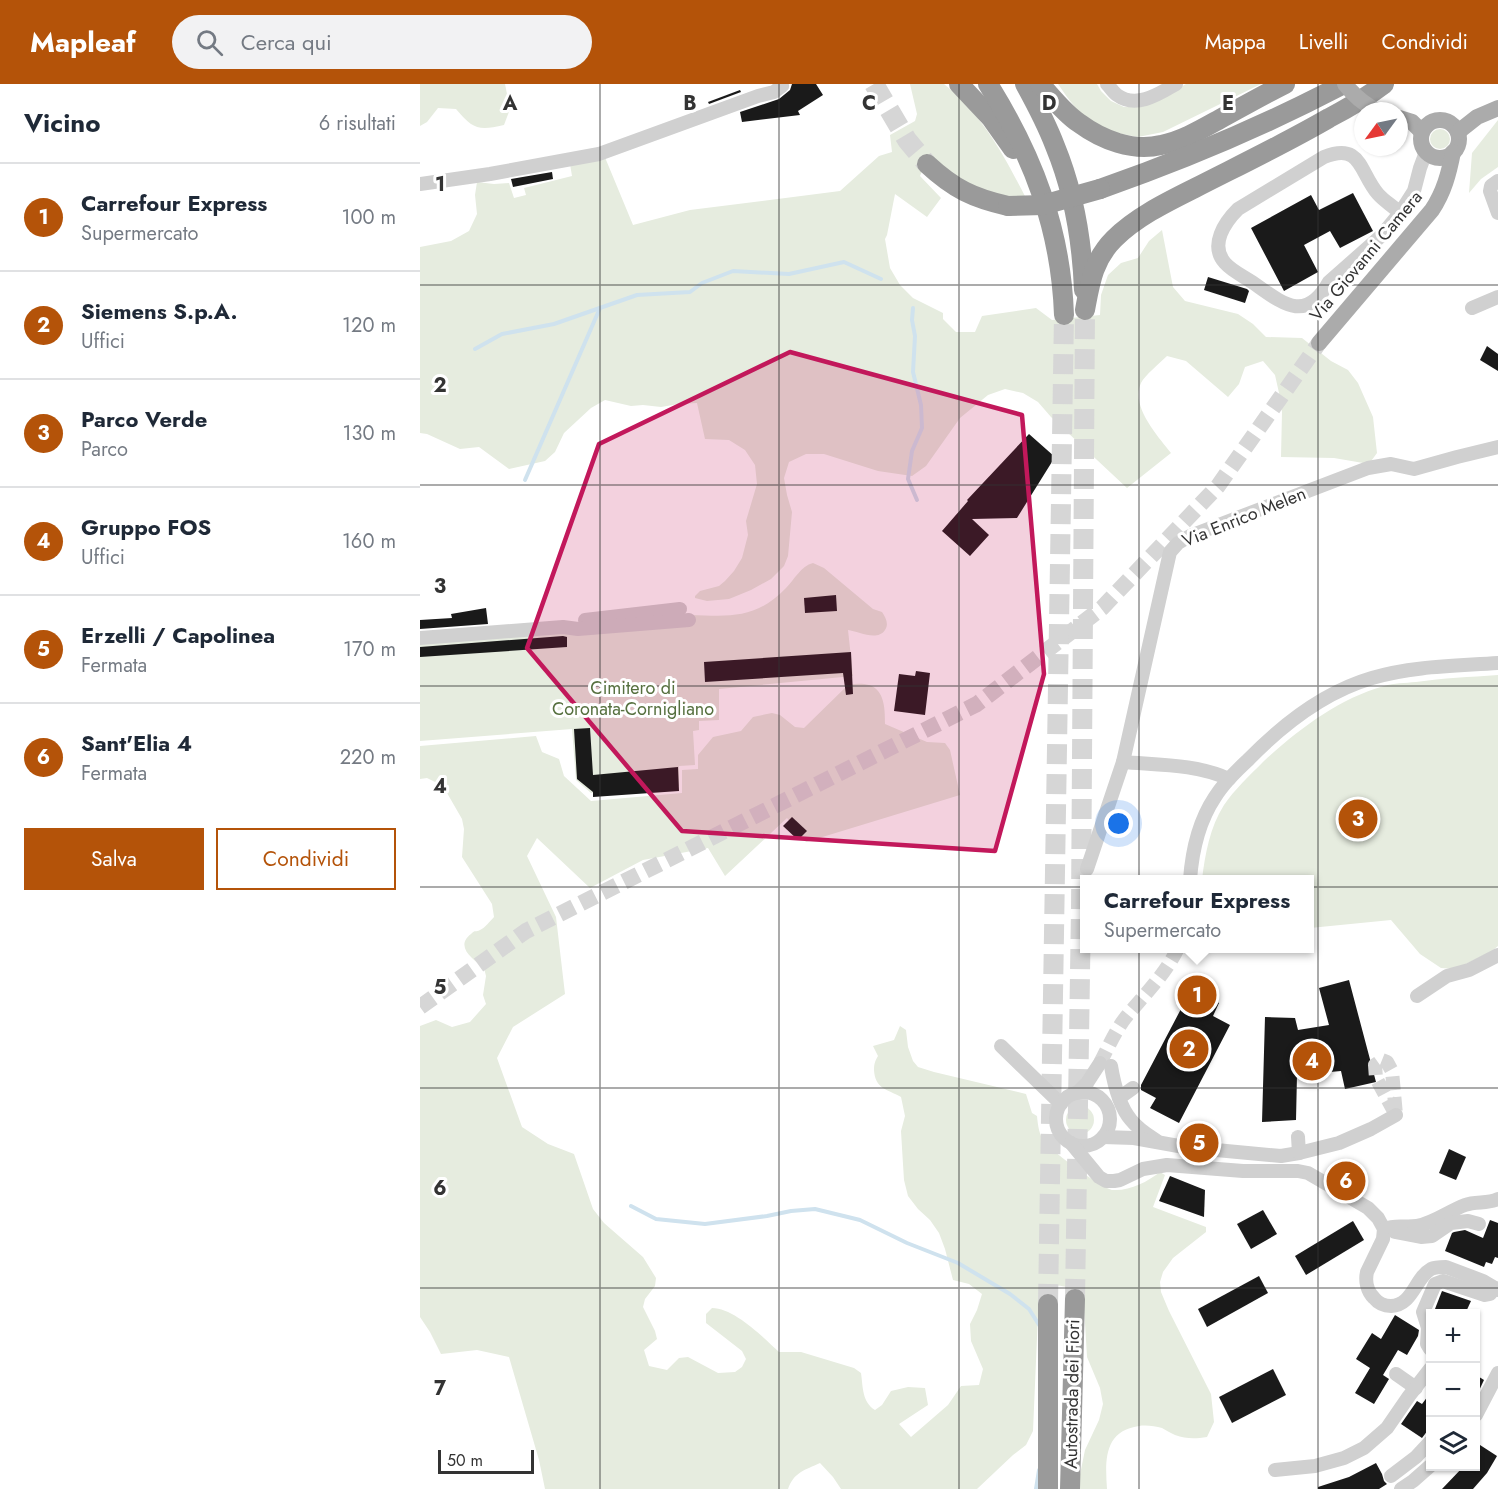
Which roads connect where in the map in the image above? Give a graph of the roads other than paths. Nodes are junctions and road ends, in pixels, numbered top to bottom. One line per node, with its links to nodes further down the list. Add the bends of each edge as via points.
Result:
1 (781, 84): 20 (street, via 774,92 598,153)
2 (959, 84): 21 (highway, via 991,118)
3 (988, 84): 21 (highway, via 1019,138)
4 (1025, 84): 10 (highway, via 1067,178 1083,262 1085,310 1090,278 1101,256 1132,224 1175,197 1302,134)
5 (1040, 84): 8 (highway, via 1078,123 1094,133 1128,146 1143,147 1160,146 1186,136)
6 (1107, 84): 7 (street, via 1125,99 1145,100)
7 (1176, 84)
8 (1285, 84)
9 (1344, 84): 11 (main road, bridge); 18 (highway, bridge, via 1211,147 1100,189 1043,205 1008,206 979,199 957,189)
10 (1384, 84)
11 (1362, 102)
12 (1498, 108): 15 (main road, via 1477,117)
13 (1408, 120): 14 (main road)
14 (1422, 132): 15 (main road, via 1428,123 1440,120 1452,124); 17 (main road, via 1421,143)
15 (1458, 132): 16 (main road, via 1459,141)
16 (1453, 152): 17 (main road, via 1448,156); 22 (main road, Via Giovanni Camera)
17 (1432, 155): 22 (main road, Via Giovanni Camera, via 1440,169); 23 (street, via 1420,168 1414,191)
18 (927, 164)
19 (1498, 182): 24 (street, via 1490,191)
20 (420, 184)
21 (1040, 188): 27 (highway, via 1058,253)
22 (1442, 192): 28 (main road, Via Giovanni Camera, via 1432,210)
23 (1400, 213): 23 (street, via 1378,195 1358,160 1346,152 1336,152 1238,209 1222,230 1220,253 1224,262 1273,297 1305,306 1315,302 1329,282)
24 (1498, 213)
25 (1498, 297): 26 (street)
26 (1472, 308)
27 (1064, 315)
28 (1319, 343)
29 (1498, 447): 33 (street, Via Enrico Melen, via 1414,469 1391,464 1368,468 1178,543 1170,552)
30 (685, 614): 31 (street, via 578,629)
31 (420, 638)
32 (1498, 663): 34 (street, via 1395,672 1344,688 1279,732)
33 (1123, 762): 34 (street, via 1187,767); 35 (street, Via Enrico Melen)
34 (1229, 779): 36 (street, via 1204,819)
35 (1087, 869)
36 (1191, 875)
37 (1498, 956): 38 (street, via 1447,976)
38 (1417, 996)
39 (1001, 1046): 45 (street)
40 (1111, 1066): 44 (street)
41 (1132, 1088): 44 (street)
42 (1077, 1093): 43 (street); 43 (street, via 1100,1063); 45 (street)
43 (1100, 1098): 47 (street, via 1108,1109)
44 (1119, 1098): 50 (street, via 1131,1120)
45 (1061, 1104): 49 (street, via 1057,1126)
46 (1396, 1115): 52 (street, via 1339,1143)
47 (1107, 1131): 50 (street); 51 (street)
48 (1298, 1137): 52 (street)
49 (1071, 1143): 51 (street); 53 (street)
50 (1161, 1144): 52 (street, via 1281,1156)
51 (1089, 1146): 53 (street)
52 (1299, 1154)
53 (1095, 1172): 56 (street, via 1110,1182 1160,1165 1243,1171 1301,1170 1368,1208)
54 (1498, 1199): 56 (street, via 1467,1204 1423,1225)
55 (1479, 1224): 56 (street, via 1451,1223 1432,1236 1421,1237)
56 (1384, 1229): 57 (street, via 1366,1277 1371,1295 1381,1304 1393,1306 1403,1302 1425,1274 1439,1267)
57 (1497, 1289): 60 (street, via 1485,1295 1443,1281 1435,1284 1424,1312)
58 (1075, 1299): 71 (highway, Autostrada dei Fiori)
59 (1048, 1304): 70 (highway, Autostrada dei Fiori)
60 (1426, 1320)
61 (1498, 1373): 65 (street)
62 (1396, 1374): 64 (street)
63 (1426, 1375): 64 (street)
64 (1416, 1388): 67 (street, via 1387,1428 1364,1448 1315,1466)
65 (1480, 1407)
66 (1426, 1447): 69 (street)
67 (1275, 1470)
68 (1426, 1470): 72 (street)
69 (1391, 1476)
70 (1048, 1489)
71 (1070, 1489)
72 (1401, 1489)

